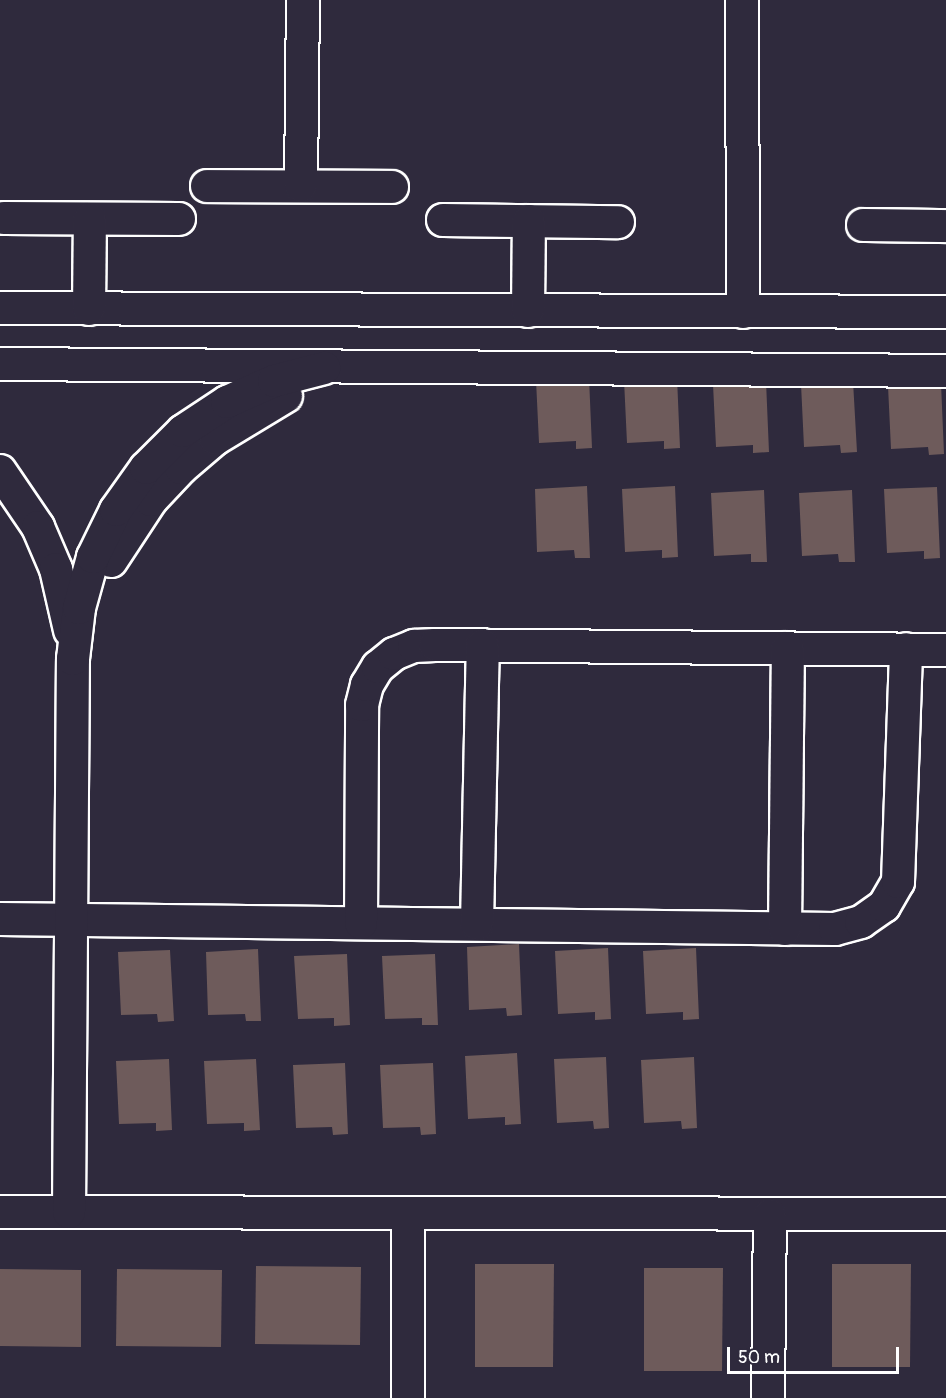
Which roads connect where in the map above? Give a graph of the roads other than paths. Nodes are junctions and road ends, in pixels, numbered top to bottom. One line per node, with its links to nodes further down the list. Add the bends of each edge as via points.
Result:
1 (303, 0): 4 (street)
2 (742, 0): 17 (street)
3 (207, 186): 4 (street)
4 (301, 186): 5 (street)
5 (392, 187)
6 (4, 218): 7 (street)
7 (90, 219): 8 (street); 15 (street)
8 (179, 219)
9 (443, 220): 10 (street)
10 (529, 221): 11 (street); 16 (street)
11 (618, 222)
12 (863, 225): 13 (street)
13 (946, 226)
14 (0, 308): 15 (street)
15 (89, 309): 16 (street)
16 (528, 311): 17 (street)
17 (743, 312): 18 (street)
18 (946, 312)
19 (0, 364): 20 (street)
20 (324, 368): 21 (street); 29 (street, via 274,381 226,402 183,431 146,468 116,510 93,557 79,608)
21 (376, 368): 22 (street); 29 (street, via 291,394 215,439 181,468 151,500 108,566)
22 (946, 371)
23 (0, 471): 29 (street, via 38,527 56,569 68,614)
24 (0, 508): 29 (street, via 38,566)
25 (483, 645): 26 (street); 32 (street, via 414,646 394,654 378,667 367,685 362,705); 33 (street)
26 (788, 648): 27 (street); 34 (street)
27 (906, 649): 28 (street); 34 (street, via 898,882 884,906 861,922 835,929)
28 (946, 650)
29 (73, 659): 31 (street)
30 (0, 919): 31 (street)
31 (71, 919): 32 (street); 36 (street)
32 (361, 923): 33 (street)
33 (477, 924): 34 (street)
34 (785, 929)
35 (0, 1212): 36 (street)
36 (69, 1212): 38 (street)
37 (946, 1214): 39 (street)
38 (408, 1215): 39 (street); 40 (street)
39 (770, 1215): 41 (street)
40 (408, 1398)
41 (768, 1398)

